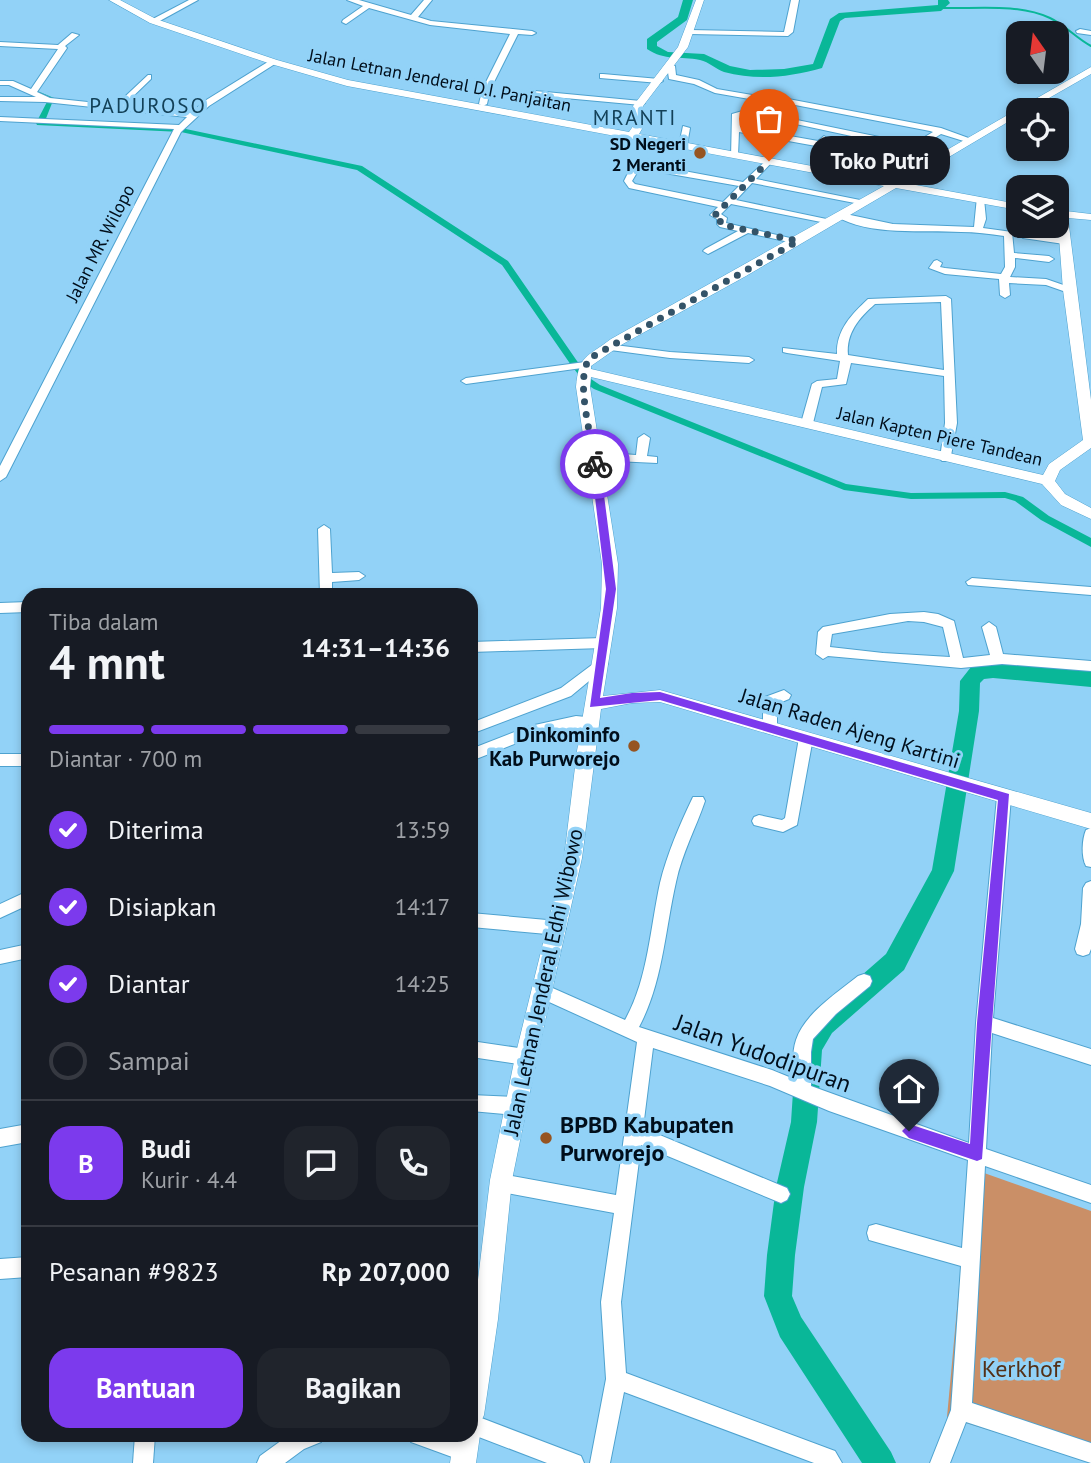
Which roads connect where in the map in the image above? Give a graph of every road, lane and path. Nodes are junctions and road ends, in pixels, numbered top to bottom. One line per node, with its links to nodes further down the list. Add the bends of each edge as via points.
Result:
1 (113, 0): 9 (street, Jalan Letnan Jenderal D.I. Panjaitan)
2 (193, 0): 9 (street)
3 (351, 0): 7 (street)
4 (428, 0): 8 (street)
5 (700, 0): 13 (street)
6 (795, 0): 13 (street, via 788,33)
7 (368, 5): 8 (street); 10 (street)
8 (413, 18): 12 (street, via 437,25)
9 (153, 21): 19 (street, Jalan Letnan Jenderal D.I. Panjaitan)
10 (346, 22)
11 (1080, 31): 15 (street)
12 (515, 32): 14 (street); 33 (street)
13 (690, 32): 20 (street)
14 (532, 33)
15 (1091, 33)
16 (75, 36): 18 (street)
17 (0, 44): 18 (street)
18 (61, 46): 26 (street, via 63,51)
19 (274, 62): 37 (street, Jalan MR. Wilopo); 46 (street, Jalan Letnan Jenderal D.I. Panjaitan, via 382,91)
20 (672, 64): 24 (street); 28 (street, via 675,80)
21 (1091, 70): 29 (street)
22 (603, 76): 24 (street)
23 (148, 77): 34 (street)
24 (659, 81): 32 (street)
25 (0, 83): 26 (street)
26 (34, 91): 31 (street)
27 (535, 93): 32 (street)
28 (758, 98): 35 (street, via 769,96); 36 (street)
29 (1043, 98)
30 (0, 99): 31 (street)
31 (52, 100): 34 (street); 40 (street)
32 (641, 103): 46 (street, via 640,125)
33 (483, 104)
34 (119, 106): 37 (street)
35 (840, 110): 42 (street); 45 (street)
36 (749, 112): 42 (street); 44 (street, via 736,114)
37 (192, 115): 43 (street, Jalan MR. Wilopo)
38 (0, 119): 40 (street)
39 (1006, 119): 47 (street)
40 (39, 121): 43 (street)
41 (686, 128): 48 (street)
42 (831, 128): 49 (street); 50 (street)
43 (178, 129): 94 (street, Jalan MR. Wilopo)
44 (735, 129): 49 (street); 52 (street)
45 (941, 131): 47 (street); 50 (street)
46 (632, 136): 48 (street, Jalan Letnan Jenderal D.I. Panjaitan)
47 (970, 140): 51 (street)
48 (682, 145): 52 (street, Jalan Letnan Jenderal D.I. Panjaitan)
49 (820, 145): 53 (street); 55 (street)
50 (918, 146): 51 (street); 53 (street)
51 (947, 154): 58 (street)
52 (734, 155): 54 (street, Jalan Letnan Jenderal D.I. Panjaitan)
53 (896, 158): 56 (street)
54 (769, 161): 55 (street, Jalan Letnan Jenderal D.I. Panjaitan); 57 (street)
55 (817, 170): 56 (street, Jalan Letnan Jenderal D.I. Panjaitan)
56 (863, 178): 58 (street, Jalan Letnan Jenderal D.I. Panjaitan)
57 (748, 182): 60 (street); 61 (street); 61 (street, via 641,166 628,181 632,186)
58 (895, 184): 59 (street, Jalan Letnan Jenderal D.I. Panjaitan); 60 (street)
59 (980, 199): 62 (street, Jalan Letnan Jenderal D.I. Panjaitan); 67 (street)
60 (865, 202): 65 (street)
61 (726, 203): 65 (street); 66 (street, via 715,214 722,218 720,223)
62 (1006, 204)
63 (1069, 215): 64 (street)
64 (1091, 218)
65 (836, 219): 67 (street, via 891,229); 72 (street)
66 (747, 230): 72 (street); 74 (street)
67 (978, 230): 68 (street)
68 (1006, 234)
69 (1009, 238): 75 (street)
70 (1053, 238): 73 (street)
71 (1063, 238): 73 (street, Jalan Kapten Piere Tandean)
72 (798, 241): 81 (street)
73 (1064, 241): 79 (street, Jalan Kapten Piere Tandean)
74 (708, 251)
75 (1010, 255): 76 (street); 78 (street)
76 (1049, 259)
77 (937, 263): 78 (street, via 934,266 939,270)
78 (1005, 279): 79 (street, via 1032,280); 80 (street)
79 (1069, 290): 87 (street, Jalan Kapten Piere Tandean)
80 (1005, 295)
81 (607, 347): 84 (street); 85 (street)
82 (787, 349): 83 (street)
83 (844, 358): 86 (street); 86 (street, via 842,339 848,327 873,301 946,299); 89 (street, via 842,382 817,384)
84 (750, 360)
85 (581, 370): 88 (street); 89 (street, Jalan Kapten Piere Tandean); 92 (street, Jalan Letnan Jenderal Edhi Wibowo)
86 (949, 374): 93 (street, via 951,423)
87 (1086, 380): 90 (street, Jalan Kapten Piere Tandean)
88 (466, 381)
89 (807, 424): 93 (street, Jalan Kapten Piere Tandean)
90 (1090, 432): 95 (street, Jalan Kapten Piere Tandean, via 1088,446 1054,467)
91 (644, 438): 92 (street, via 647,460)
92 (594, 456): 106 (street, Jalan Letnan Jenderal Edhi Wibowo, via 611,589)
93 (946, 458): 95 (street, Jalan Kapten Piere Tandean)
94 (0, 477)
95 (1048, 481): 96 (street, via 1063,499)
96 (1091, 514)
97 (324, 529): 99 (street)
98 (359, 576): 99 (street)
99 (326, 578): 101 (street)
100 (972, 582): 102 (street)
101 (326, 588)
102 (1091, 591)
103 (21, 607): 104 (street)
104 (0, 608)
105 (989, 627): 108 (street)
106 (603, 643): 107 (street); 110 (street, Jalan Letnan Jenderal Edhi Wibowo)
107 (478, 647)
108 (998, 659): 109 (street); 111 (street)
109 (959, 662): 109 (street, via 823,652 825,632 889,619 942,619 949,624)
110 (601, 663): 113 (street, Jalan Letnan Jenderal Edhi Wibowo); 114 (street, via 566,692)
111 (1091, 666)
112 (784, 695): 115 (street, via 770,701)
113 (593, 713): 115 (street, Jalan Raden Ajeng Kartini, via 632,697 660,696); 117 (street); 131 (street, Jalan Letnan Jenderal Edhi Wibowo, via 573,858)
114 (478, 726)
115 (770, 728): 116 (street, Jalan Raden Ajeng Kartini)
116 (806, 738): 120 (street, Jalan Raden Ajeng Kartini); 122 (street, via 792,821 783,826)
117 (478, 752)
118 (0, 760): 119 (street)
119 (21, 760)
120 (1004, 797): 123 (street, Jalan Raden Ajeng Kartini); 137 (street)
121 (698, 801): 138 (street, via 674,857)
122 (759, 821)
123 (1091, 821)
124 (1091, 834): 125 (street)
125 (1091, 861)
126 (1091, 888): 130 (street)
127 (21, 901): 128 (street)
128 (0, 911)
129 (478, 921): 131 (street)
130 (1090, 924): 132 (street)
131 (558, 928): 136 (street, Jalan Letnan Jenderal Edhi Wibowo)
132 (1083, 949)
133 (21, 952): 134 (street)
134 (0, 957)
135 (864, 981): 142 (street, via 806,1035)
136 (542, 991): 138 (street, Jalan Yudodipuran); 140 (street, Jalan Letnan Jenderal Edhi Wibowo)
137 (984, 1023): 141 (street); 148 (street)
138 (637, 1034): 142 (street, Jalan Yudodipuran); 145 (street)
139 (478, 1050): 140 (street)
140 (526, 1057): 144 (street, Jalan Letnan Jenderal Edhi Wibowo)
141 (1091, 1057)
142 (804, 1092): 148 (street, Jalan Yudodipuran)
143 (478, 1103): 144 (street)
144 (517, 1106): 149 (street, Jalan Letnan Jenderal Edhi Wibowo)
145 (632, 1132): 150 (street); 152 (street)
146 (21, 1133): 147 (street)
147 (0, 1138)
148 (977, 1154): 151 (street, Jalan Yudodipuran); 154 (street)
149 (501, 1183): 152 (street); 157 (street, Jalan Letnan Jenderal Edhi Wibowo)
150 (781, 1194)
151 (1091, 1194)
152 (623, 1205): 158 (street, via 611,1301)
153 (876, 1233): 154 (street)
154 (972, 1260): 159 (street)
155 (21, 1268): 156 (street)
156 (0, 1269)
157 (478, 1370)
158 (615, 1380): 169 (street); 170 (street)
159 (961, 1410): 165 (street); 171 (street)
160 (478, 1427): 168 (street)
161 (144, 1442): 166 (street)
162 (297, 1442): 167 (street)
163 (439, 1442): 164 (street)
164 (464, 1450)
165 (1091, 1453)
166 (143, 1463)
167 (267, 1463)
168 (574, 1463)
169 (600, 1463)
170 (832, 1463)
171 (940, 1463)

